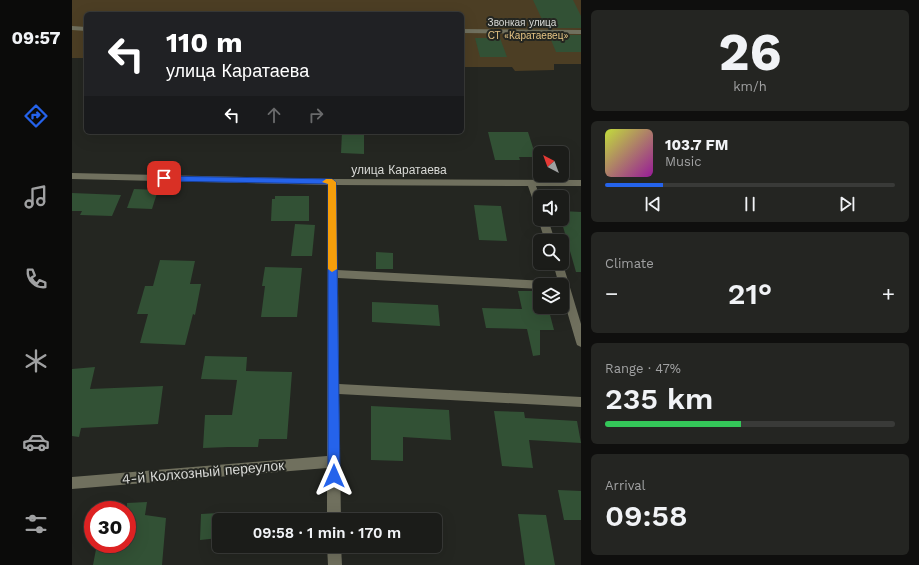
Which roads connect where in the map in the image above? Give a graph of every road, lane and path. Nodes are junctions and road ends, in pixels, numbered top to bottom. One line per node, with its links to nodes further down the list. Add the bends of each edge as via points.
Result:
1 (72, 28): 2 (street)
2 (84, 28)
3 (464, 31): 4 (street, Звонкая улица)
4 (581, 32)
5 (72, 176): 6 (street, улица Каратаева)
6 (332, 182): 7 (street, улица Каратаева); 10 (street)
7 (531, 183): 8 (street, улица Каратаева); 9 (street)
8 (581, 183)
9 (533, 190)
10 (332, 274): 11 (street); 14 (street)
11 (533, 284)
12 (569, 302): 13 (street)
13 (581, 342)
14 (333, 388): 15 (street); 16 (street)
15 (581, 402)
16 (334, 461): 17 (street, 4-й Колхозный переулок); 18 (street)
17 (72, 483)
18 (334, 513)
19 (334, 553): 20 (street)
20 (335, 565)

